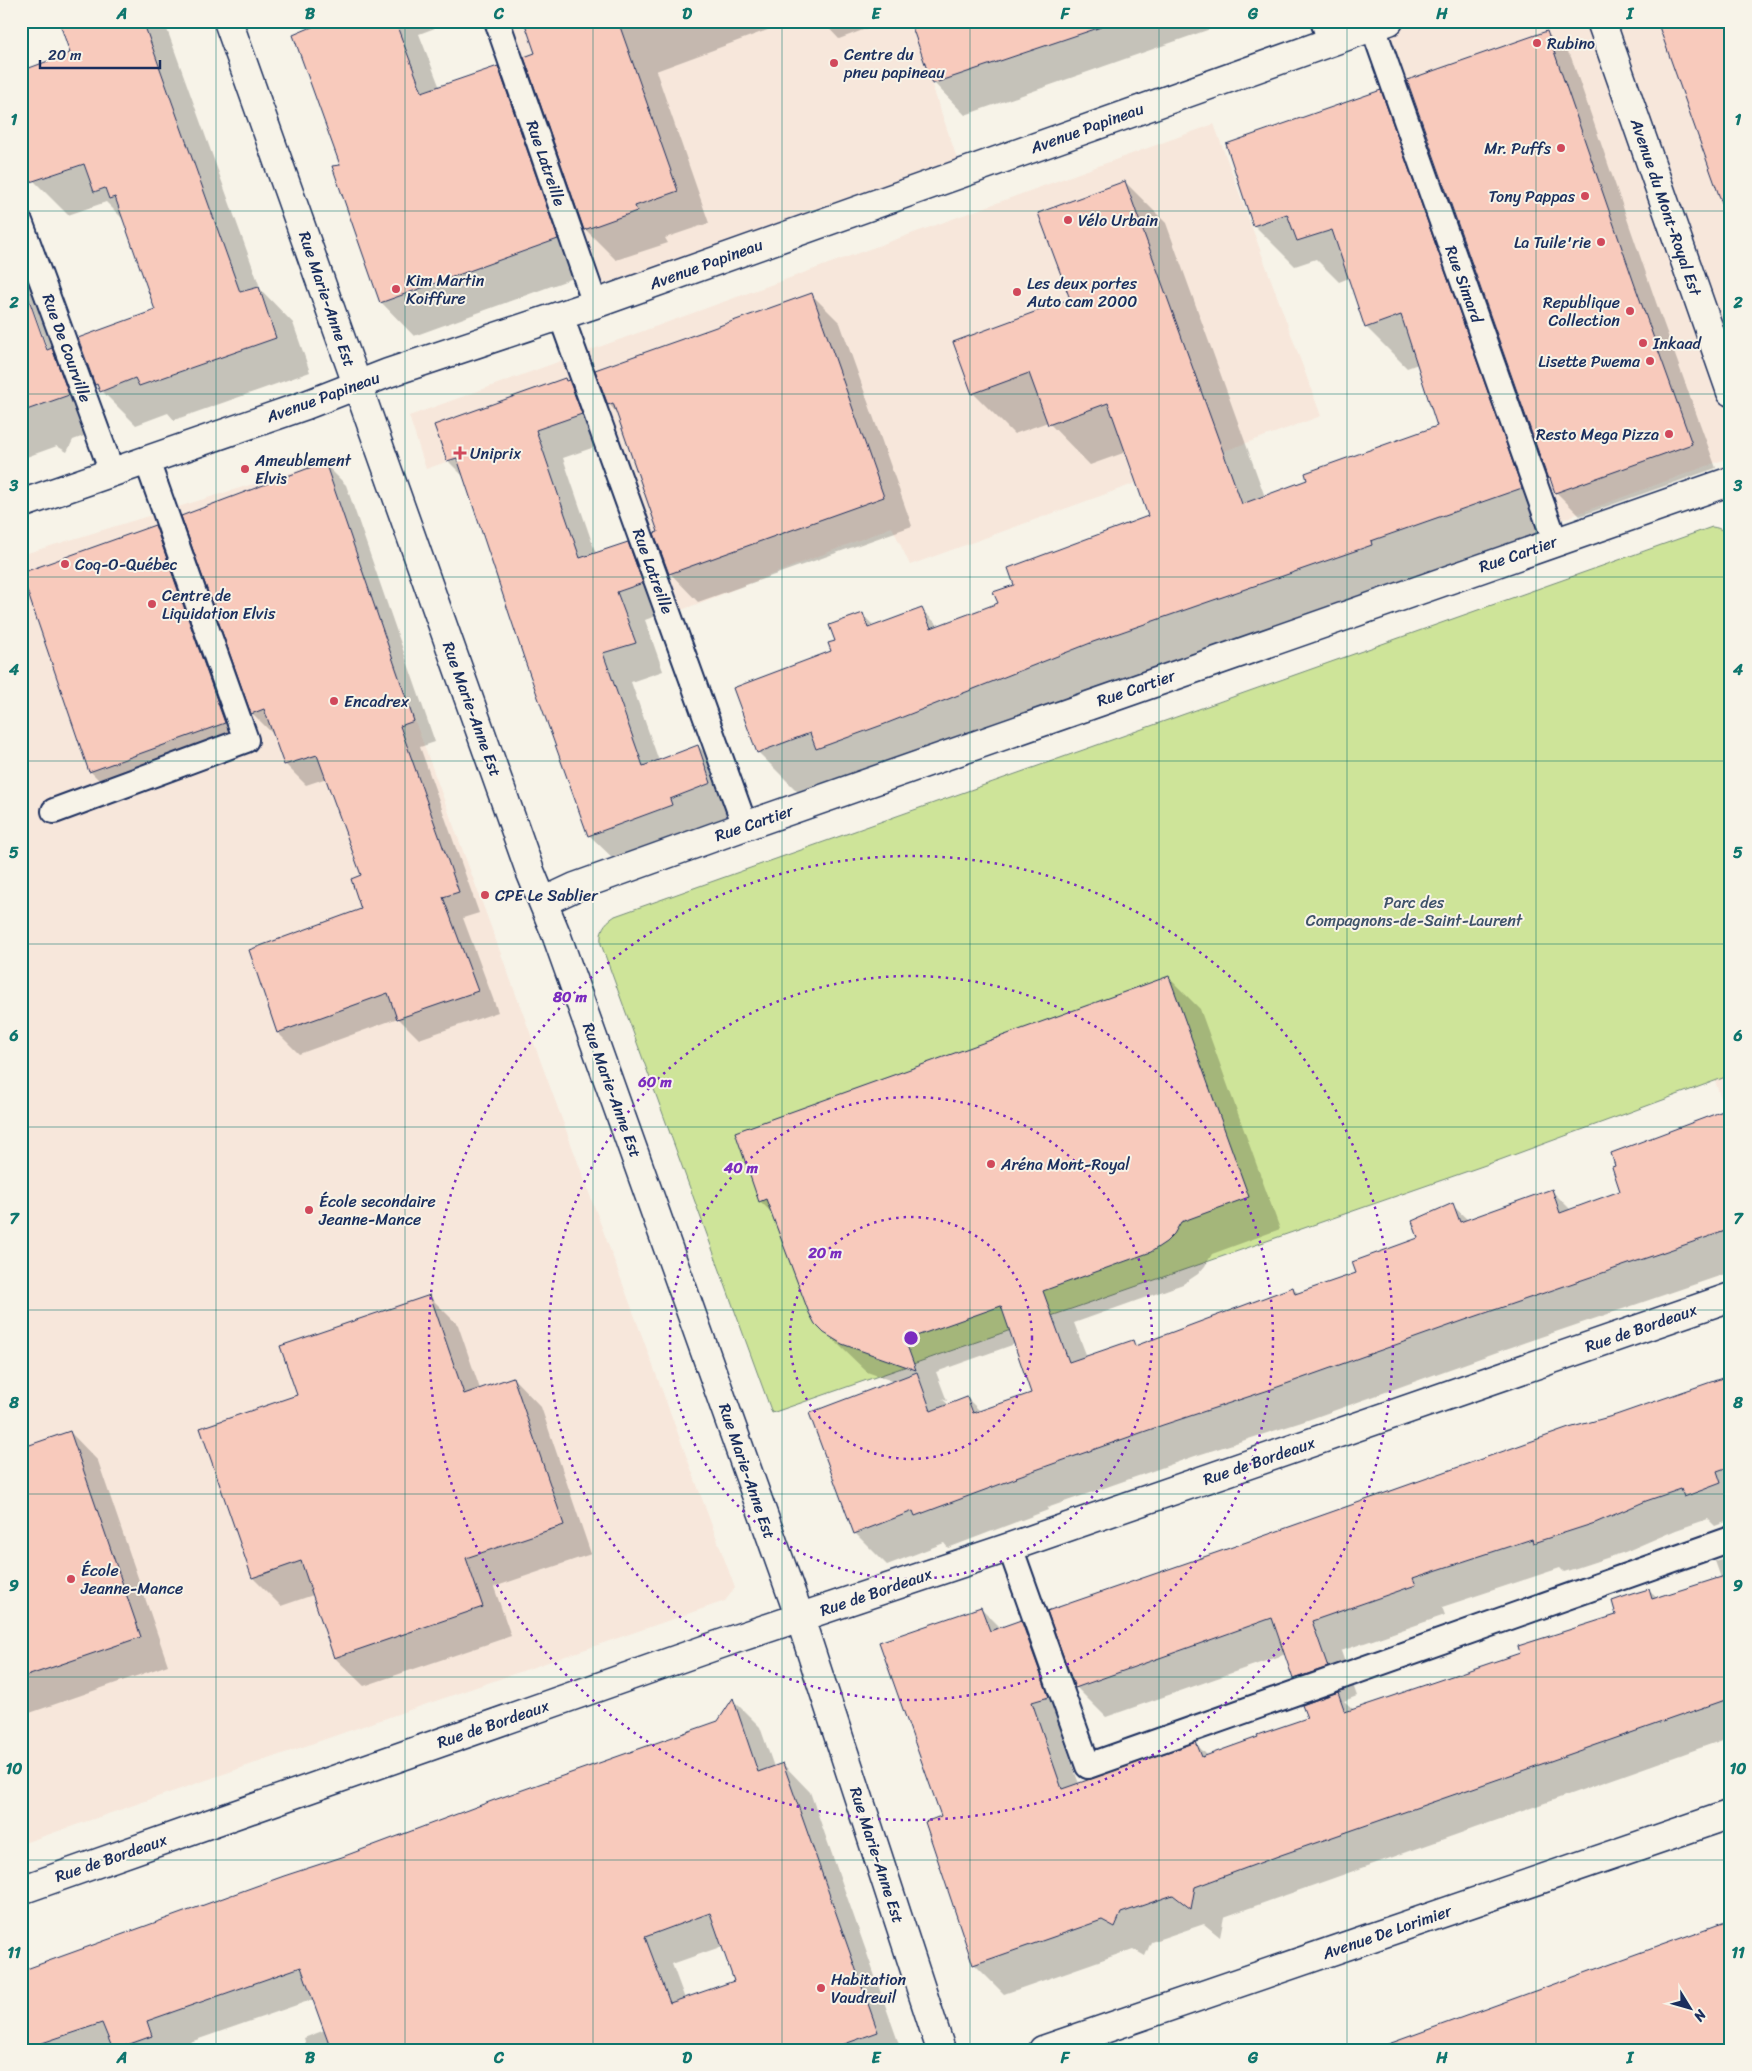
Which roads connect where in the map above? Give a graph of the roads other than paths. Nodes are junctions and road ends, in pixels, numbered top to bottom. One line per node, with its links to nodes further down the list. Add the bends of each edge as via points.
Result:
1 (228, 21): 9 (street, Rue Marie-Anne Est)
2 (497, 21): 7 (lane, Rue Latreille)
3 (1601, 21): 10 (street, Avenue du Mont-Royal Est)
4 (1381, 24): 5 (street, Avenue Papineau); 15 (lane, Rue Simard)
5 (1327, 31): 7 (street, Avenue Papineau)
6 (21, 224): 12 (lane, Rue De Courville)
7 (596, 304): 8 (street, Avenue Papineau)
8 (561, 316): 9 (street, Avenue Papineau); 17 (lane, Rue Latreille)
9 (357, 385): 11 (street, Avenue Papineau); 18 (street, Rue Marie-Anne Est)
10 (1731, 392)
11 (147, 461): 12 (street, Avenue Papineau); 16 (lane, via 246,740)
12 (112, 472): 14 (street, Avenue Papineau)
13 (1731, 481): 15 (street, Rue Cartier)
14 (21, 504)
15 (1555, 541): 17 (street, Rue Cartier)
16 (54, 811)
17 (745, 826): 18 (street, Rue Cartier, via 575,887)
18 (543, 902): 22 (street, Rue Marie-Anne Est)
19 (1731, 1297): 21 (street, Rue de Bordeaux)
20 (1731, 1539): 21 (lane, via 1088,1766)
21 (1010, 1547): 22 (street, Rue de Bordeaux)
22 (800, 1618): 24 (street, Rue de Bordeaux); 25 (street, Rue Marie-Anne Est)
23 (1731, 1814): 26 (street, Avenue De Lorimier)
24 (21, 1890)
25 (941, 2050)
26 (1043, 2050)

